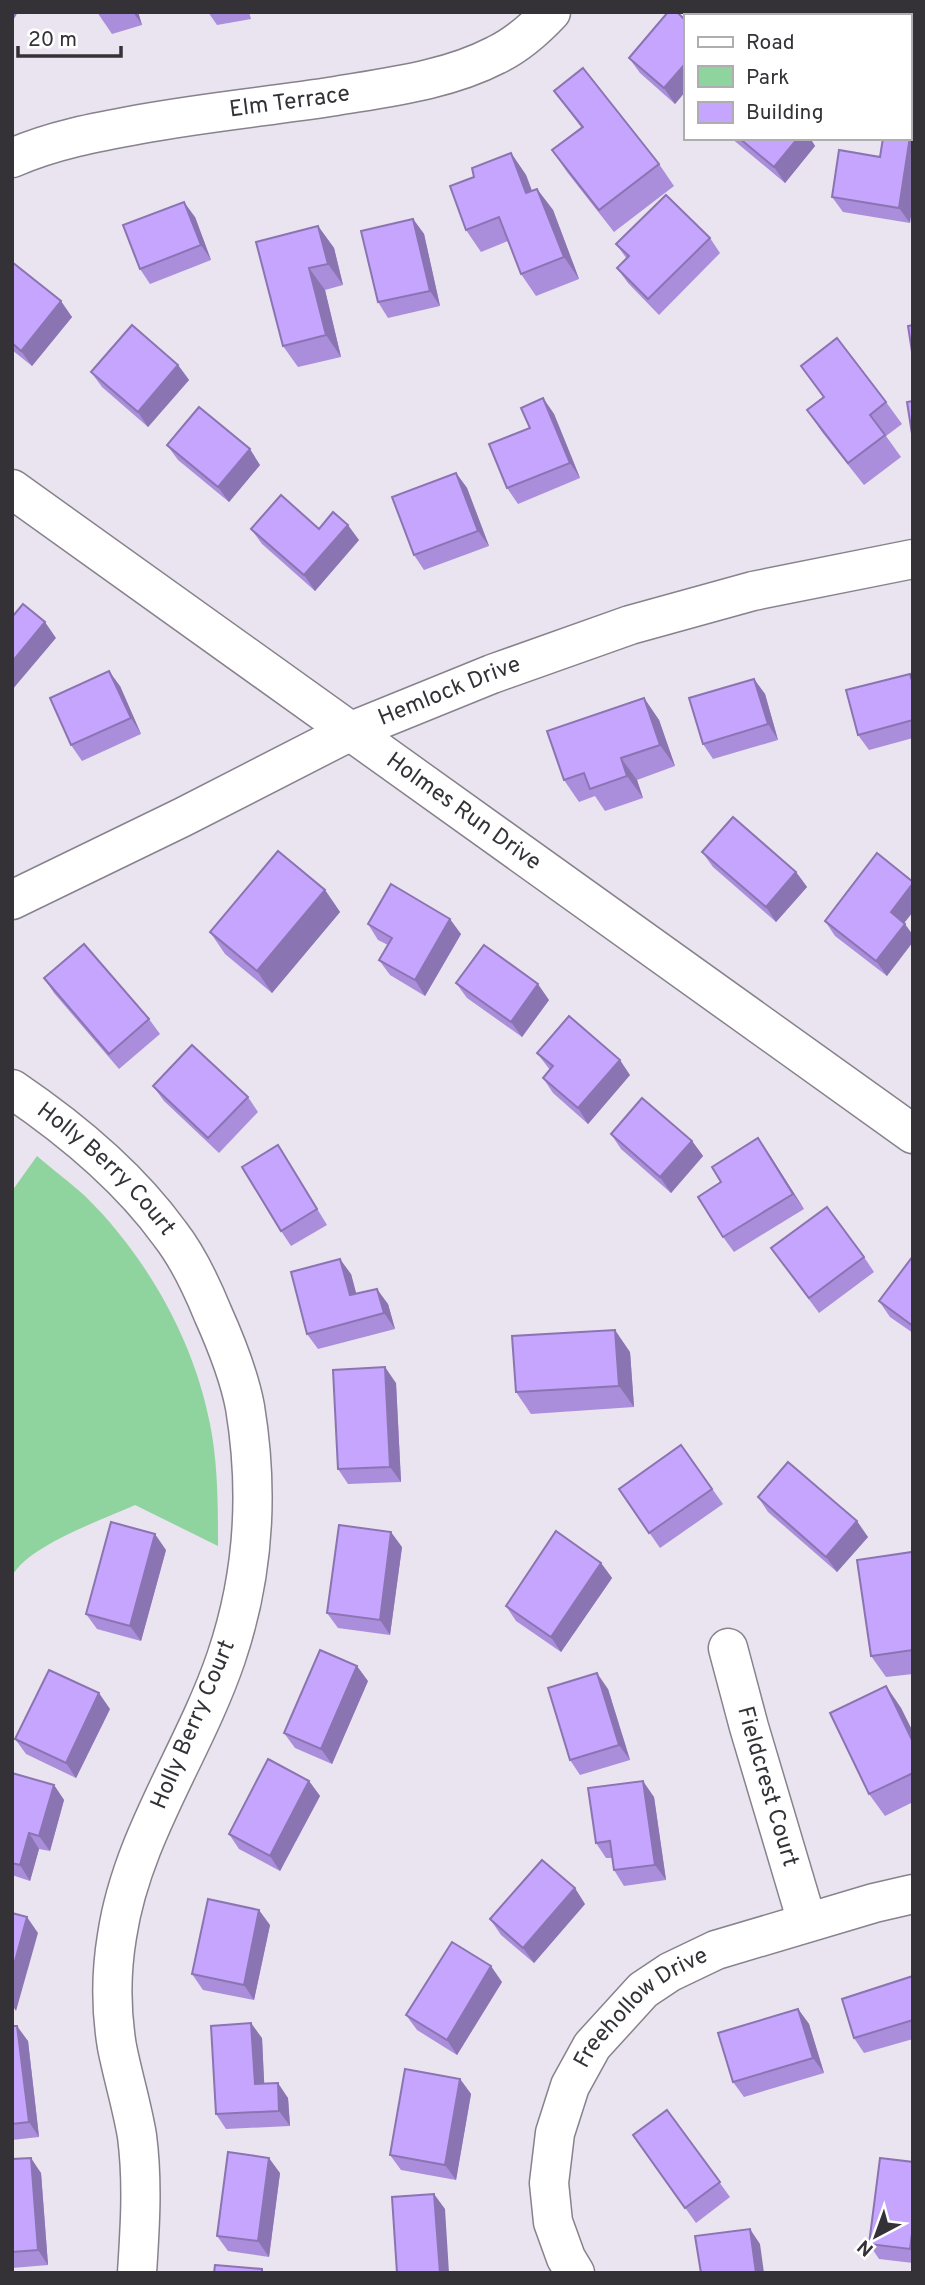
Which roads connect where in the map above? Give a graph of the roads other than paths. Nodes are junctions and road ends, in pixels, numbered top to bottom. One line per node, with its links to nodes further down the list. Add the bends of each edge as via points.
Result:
1 (551, 12): 2 (street, Elm Terrace, via 497,55 399,86 78,135)
2 (12, 158)
3 (12, 489): 5 (street, Holmes Run Drive)
4 (913, 559): 5 (street, Hemlock Drive, via 753,591 629,625)
5 (349, 732): 6 (street, Hemlock Drive); 8 (street, Holmes Run Drive)
6 (12, 900)
7 (12, 1089): 12 (street, Holly Berry Court, via 129,1183 172,1235 204,1291 244,1404 254,1500 243,1601 221,1670 141,1845 117,1937 113,1989 117,2044 137,2136 142,2199)
8 (913, 1134)
9 (728, 1648): 11 (street, Fieldcrest Court)
10 (913, 1894): 11 (street, Freehollow Drive)
11 (807, 1922): 13 (street, Freehollow Drive, via 716,1950 670,1972 643,1990 592,2046 570,2086 555,2133 548,2183 553,2222)
12 (137, 2273)
13 (575, 2273)

